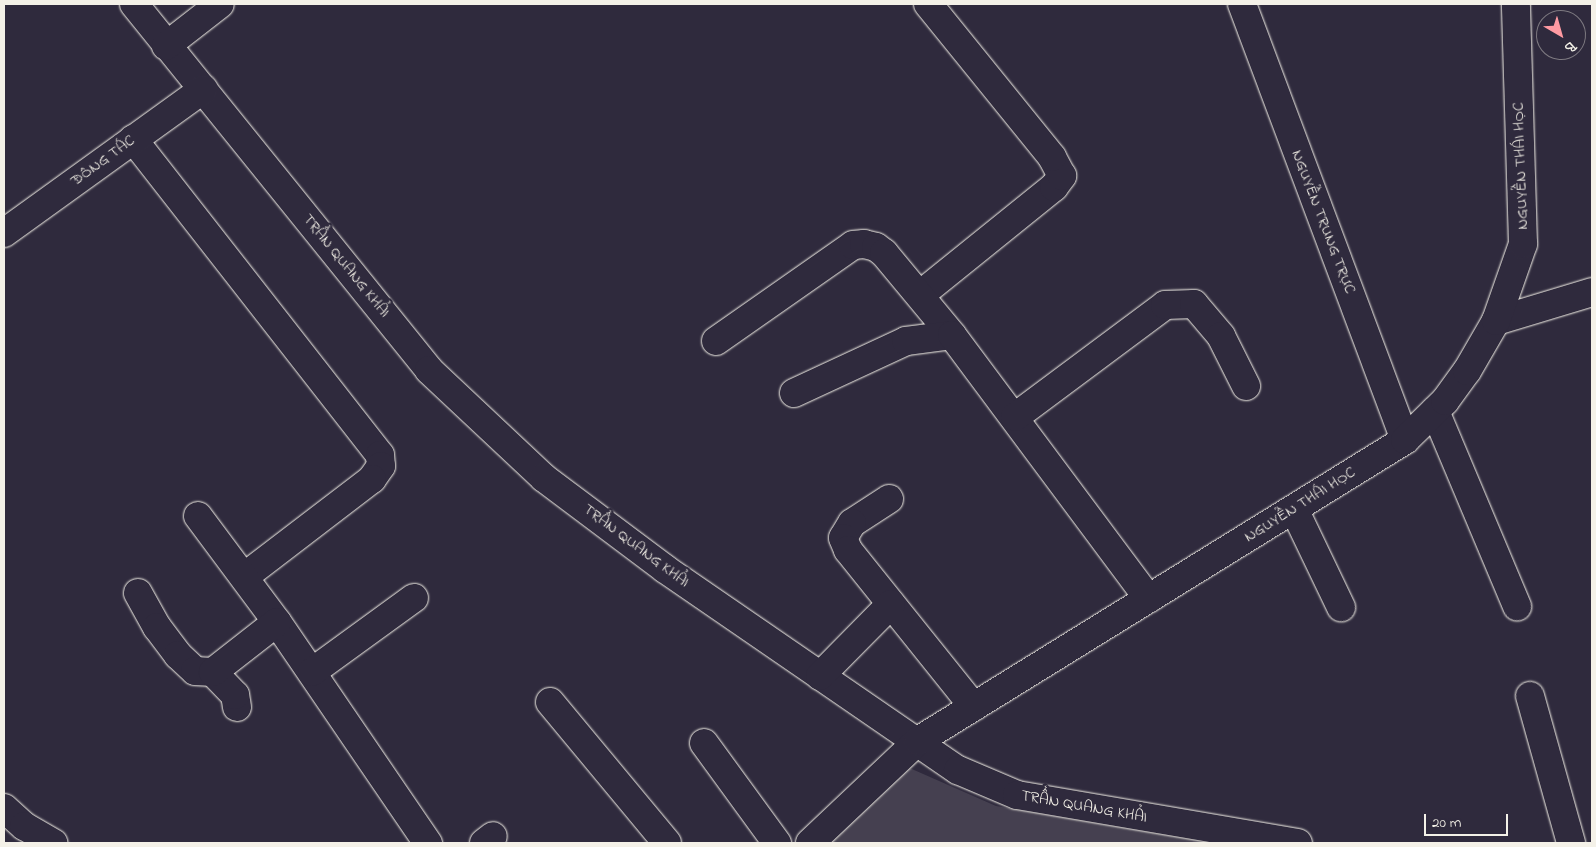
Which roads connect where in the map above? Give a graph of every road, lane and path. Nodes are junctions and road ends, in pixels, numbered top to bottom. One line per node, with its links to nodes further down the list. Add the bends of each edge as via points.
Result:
1 (134, 4): 6 (street, TRẦN QUANG KHẢI)
2 (220, 4): 6 (street)
3 (928, 4): 11 (street, via 1052,157 1062,176 1054,187)
4 (1242, 4): 19 (street, NGUYỄN TRUNG TRỰC)
5 (1516, 4): 12 (street, NGUYỄN THÁI HỌC, via 1523,244)
6 (166, 46): 7 (street, TRẦN QUANG KHẢI)
7 (204, 89): 8 (street, ĐÔNG TÁC); 33 (street, TRẦN QUANG KHẢI, via 429,370 544,478 665,569)
8 (133, 139): 9 (street, ĐÔNG TÁC); 23 (street, via 380,455 381,466 372,479)
9 (4, 233)
10 (1592, 292): 12 (street)
11 (920, 295): 13 (street); 14 (street, via 876,246 853,245)
12 (1496, 321): 17 (street, NGUYỄN THÁI HỌC, via 1467,371)
13 (952, 335): 16 (street, via 906,341); 18 (street)
14 (716, 341)
15 (1246, 386): 18 (street, via 1221,336 1194,304 1165,305)
16 (794, 393)
17 (1435, 411): 19 (street, NGUYỄN THÁI HỌC); 28 (street)
18 (1015, 417): 26 (street)
19 (1405, 440): 21 (street, NGUYỄN THÁI HỌC)
20 (889, 499): 27 (street, via 852,523 843,538 848,550)
21 (1294, 509): 26 (street, NGUYỄN THÁI HỌC); 29 (street)
22 (198, 516): 23 (street)
23 (244, 577): 30 (street)
24 (138, 593): 31 (street, via 178,655 195,671)
25 (414, 598): 32 (street)
26 (1149, 599): 37 (street, NGUYỄN THÁI HỌC)
27 (892, 604): 33 (street); 37 (street)
28 (1517, 606)
29 (1341, 607)
30 (277, 622): 31 (street); 32 (street)
31 (213, 672): 36 (street, via 235,695)
32 (312, 672): 43 (street)
33 (820, 676): 38 (street, TRẦN QUANG KHẢI)
34 (1530, 696): 47 (street)
35 (550, 702): 41 (street)
36 (237, 707)
37 (974, 707): 38 (street, NGUYỄN THÁI HỌC)
38 (918, 742): 45 (street, NGUYỄN THÁI HỌC); 46 (street, TRẦN QUANG KHẢI, via 958,770 1017,796)
39 (704, 743): 44 (street)
40 (4, 808): 42 (street, via 24,826)
41 (656, 838)
42 (54, 843)
43 (428, 843)
44 (777, 843)
45 (810, 843)
46 (1298, 843)
47 (1570, 843)

